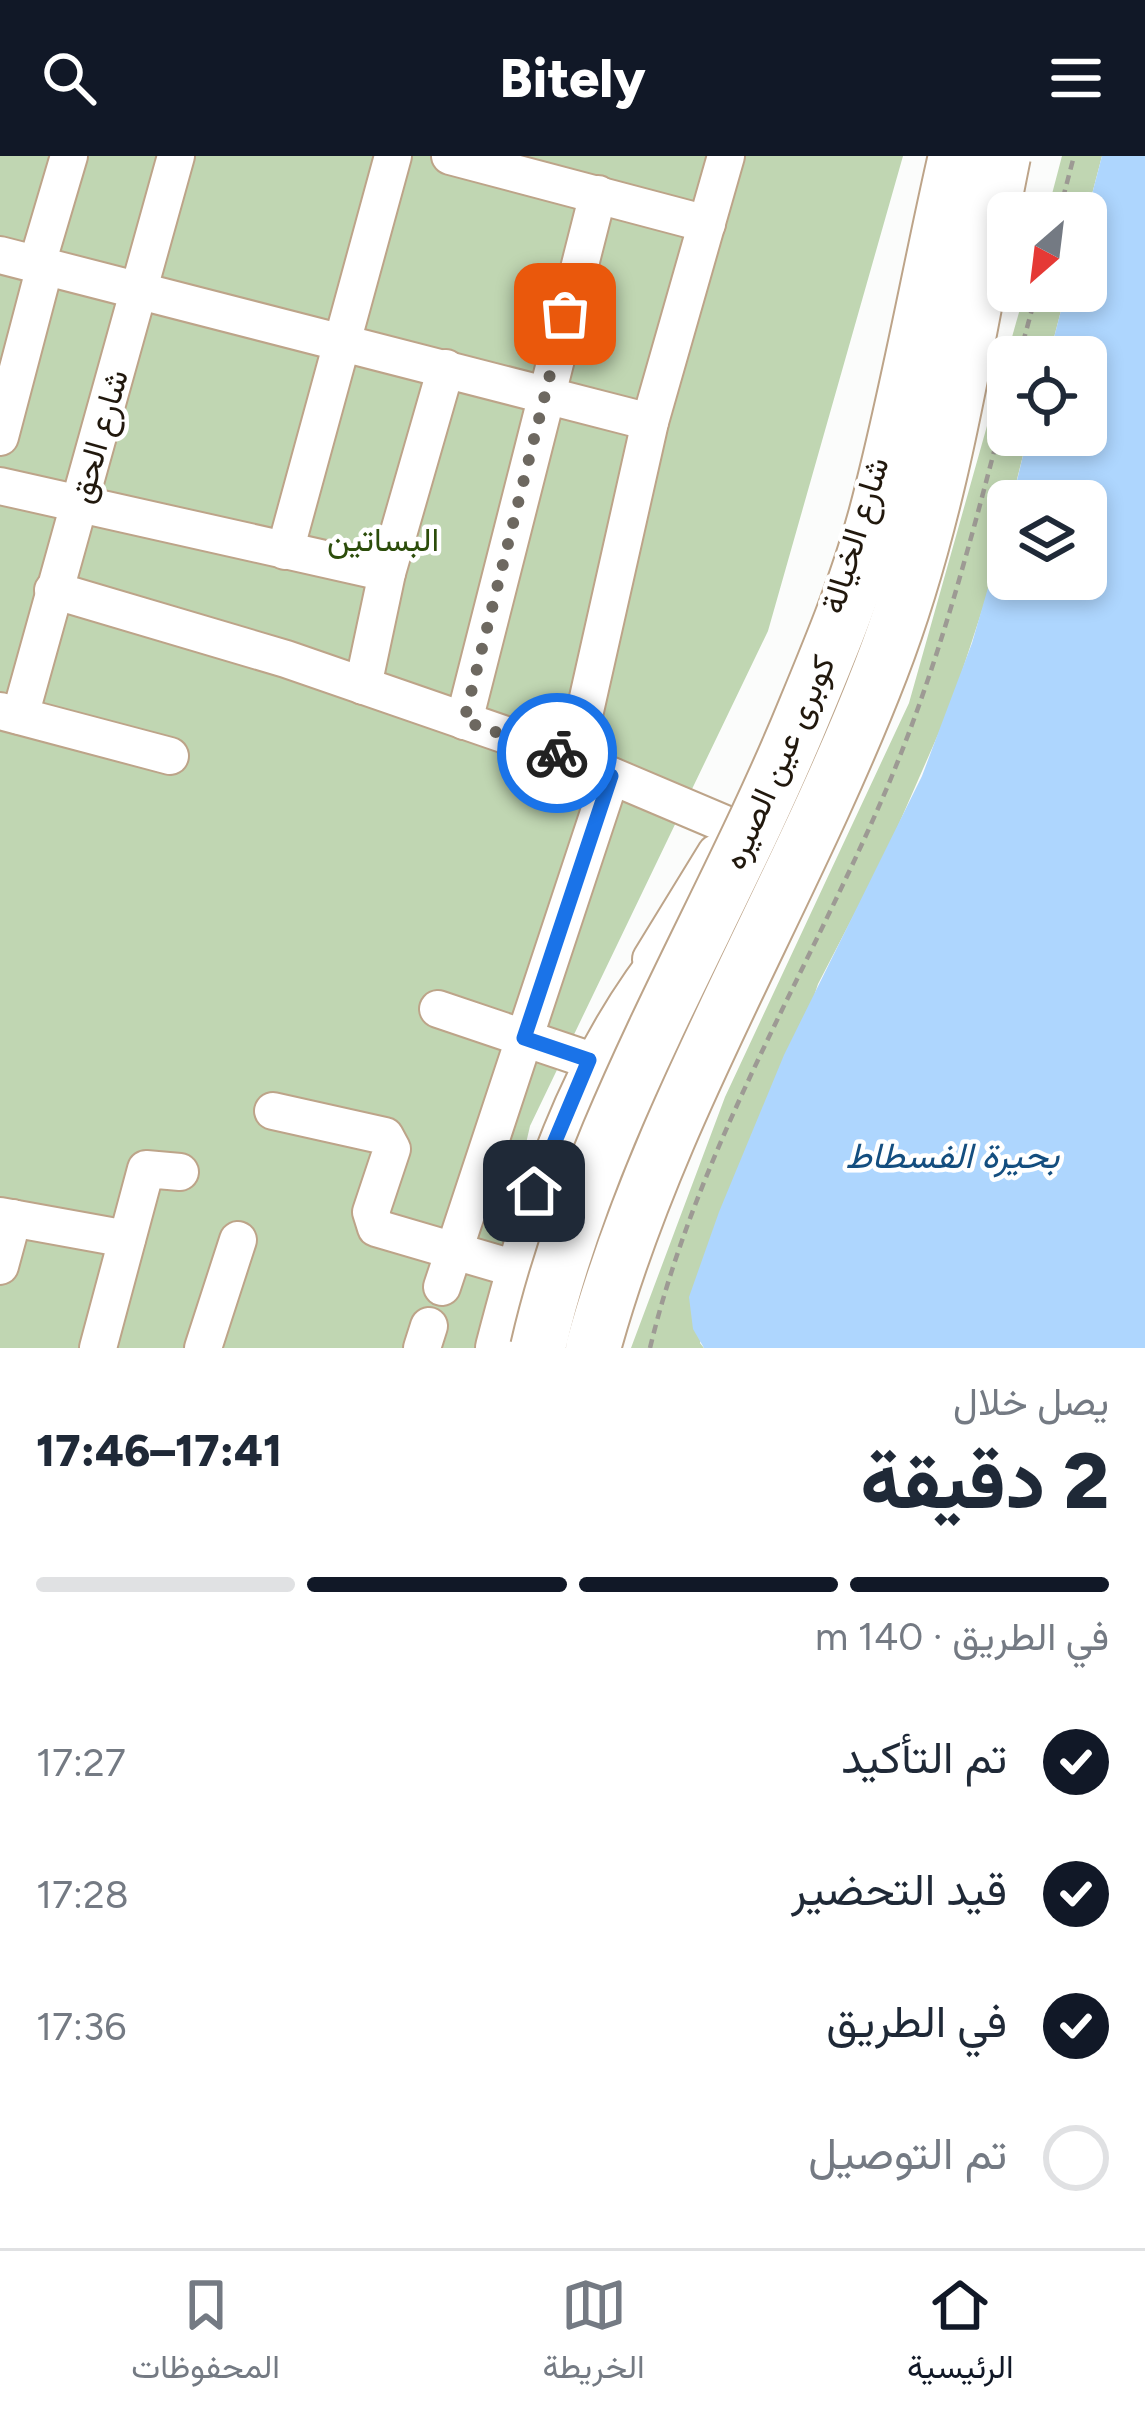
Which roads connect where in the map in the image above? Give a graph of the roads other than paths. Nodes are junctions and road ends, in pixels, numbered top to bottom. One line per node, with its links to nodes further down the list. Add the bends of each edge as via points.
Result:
1 (69, 156): 12 (street)
2 (176, 156): 13 (street, شارع الحق)
3 (393, 156): 14 (street)
4 (450, 156): 8 (street)
5 (725, 156): 10 (street)
6 (958, 156): 30 (street, شارع الخيالة, via 849,562 814,659); 31 (highway, كوبرى عين الصيره, bridge, via 877,513 804,713)
7 (1005, 156): 49 (street, شارع الخيالة, via 892,574 854,680 656,1106); 50 (highway, كوبرى عين الصيره, bridge, via 907,597 840,768 655,1166)
8 (504, 163): 9 (street)
9 (598, 194): 10 (street); 16 (street)
10 (707, 224): 17 (street)
11 (0, 255): 12 (street)
12 (41, 265): 13 (street); 18 (street)
13 (142, 288): 14 (street); 20 (street, شارع الحق)
14 (344, 342): 15 (street); 21 (street)
15 (446, 368): 16 (street); 22 (street)
16 (544, 394): 17 (street); 26 (street)
17 (650, 422): 28 (street)
18 (0, 436)
19 (0, 486): 20 (street)
20 (78, 504): 21 (street); 23 (street, شارع الحق)
21 (285, 551): 22 (street)
22 (386, 573): 24 (street)
23 (53, 590): 24 (street); 25 (street, شارع الحق)
24 (363, 686): 26 (street)
25 (10, 713): 27 (street)
26 (464, 721): 28 (street)
27 (170, 756)
28 (574, 760): 29 (street)
29 (611, 776): 30 (street); 33 (street)
30 (732, 827): 34 (street, شارع الخيالة)
31 (713, 906): 47 (highway, bridge, via 650,986 591,1082 553,1172); 48 (highway, كوبرى عين الصيره, bridge, via 622,1100)
32 (438, 1009): 33 (street)
33 (524, 1038): 34 (street); 40 (street)
34 (589, 1060): 42 (street, شارع الخيالة)
35 (273, 1112): 40 (street, via 385,1136 392,1149 372,1223)
36 (180, 1172): 38 (street, via 146,1169)
37 (6, 1217): 38 (street); 41 (street)
38 (128, 1239): 44 (street)
39 (238, 1240): 45 (street)
40 (454, 1250): 42 (street); 43 (street)
41 (0, 1265)
42 (509, 1268): 46 (street, شارع الخيالة)
43 (442, 1287)
44 (98, 1348)
45 (203, 1348)
46 (484, 1348)
47 (502, 1348)
48 (538, 1348)
49 (575, 1348)
50 (593, 1348)

